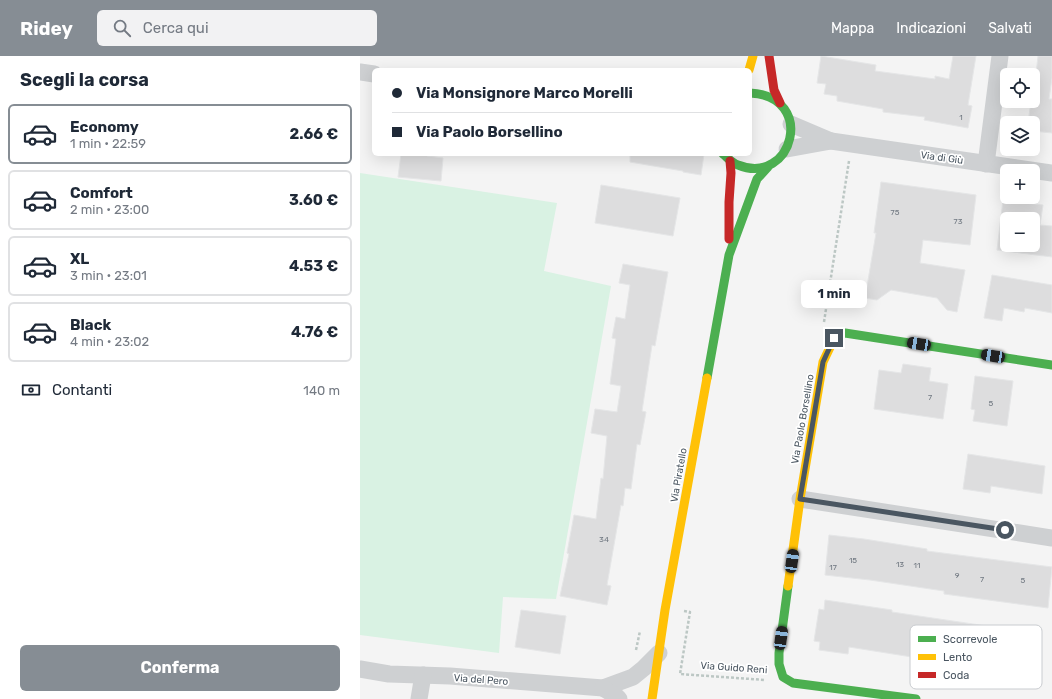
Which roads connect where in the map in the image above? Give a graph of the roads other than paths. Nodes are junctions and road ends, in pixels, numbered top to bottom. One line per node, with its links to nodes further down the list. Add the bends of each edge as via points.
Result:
1 (753, 56): 4 (main road)
2 (769, 56): 8 (main road, via 774,90)
3 (1000, 56): 13 (street)
4 (750, 68)
5 (360, 72): 6 (street)
6 (372, 74)
7 (752, 93): 8 (main road, via 770,96)
8 (780, 103): 9 (main road)
9 (791, 124): 10 (street, Via di Giù); 11 (main road)
10 (831, 141): 11 (street, Via di Giù); 13 (street, Via di Giù)
11 (787, 149): 14 (main road, Via Piratello, via 779,160)
12 (726, 158): 14 (main road, Via Piratello, via 741,167); 16 (main road, Via Piratello, via 731,173)
13 (986, 164): 15 (street, Via di Giù)
14 (768, 167): 16 (main road, Via Piratello, via 757,179)
15 (1052, 173)
16 (729, 255): 20 (main road, Via Piratello)
17 (1052, 365): 18 (main road, Via Paolo Borsellino, via 845,333 834,338 823,362)
18 (800, 499): 19 (street); 27 (main road, Via Paolo Borsellino, via 779,653 783,677 793,683)
19 (1052, 538)
20 (659, 653): 23 (street, Via del Pero, via 633,676); 26 (main road, Via Piratello)
21 (360, 669): 22 (street, Via del Pero, via 389,674)
22 (423, 675): 23 (street, Via del Pero); 24 (street)
23 (603, 688): 25 (street)
24 (419, 699)
25 (619, 699)
26 (652, 699)
27 (916, 699)

